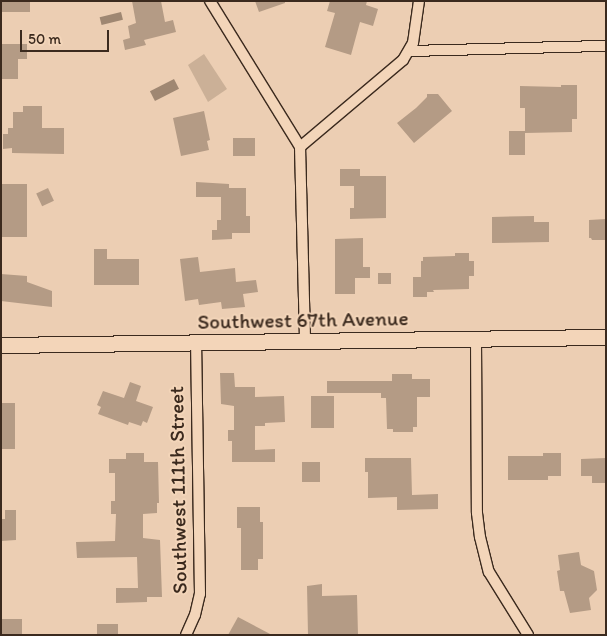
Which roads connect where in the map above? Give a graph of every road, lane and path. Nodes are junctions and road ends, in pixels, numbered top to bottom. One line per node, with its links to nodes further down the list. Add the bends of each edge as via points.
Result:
1 (210, 1): 5 (street)
2 (419, 1): 4 (street)
3 (606, 46): 4 (street)
4 (410, 51): 5 (street)
5 (300, 146): 8 (street)
6 (606, 337): 7 (main road, Southwest 67th Avenue)
7 (476, 339): 8 (main road, Southwest 67th Avenue); 12 (street, via 479,532 489,572)
8 (305, 341): 9 (main road, Southwest 67th Avenue)
9 (196, 342): 10 (main road, Southwest 67th Avenue); 11 (street, Southwest 111th Street, via 200,594)
10 (1, 345)
11 (186, 635)
12 (528, 635)

